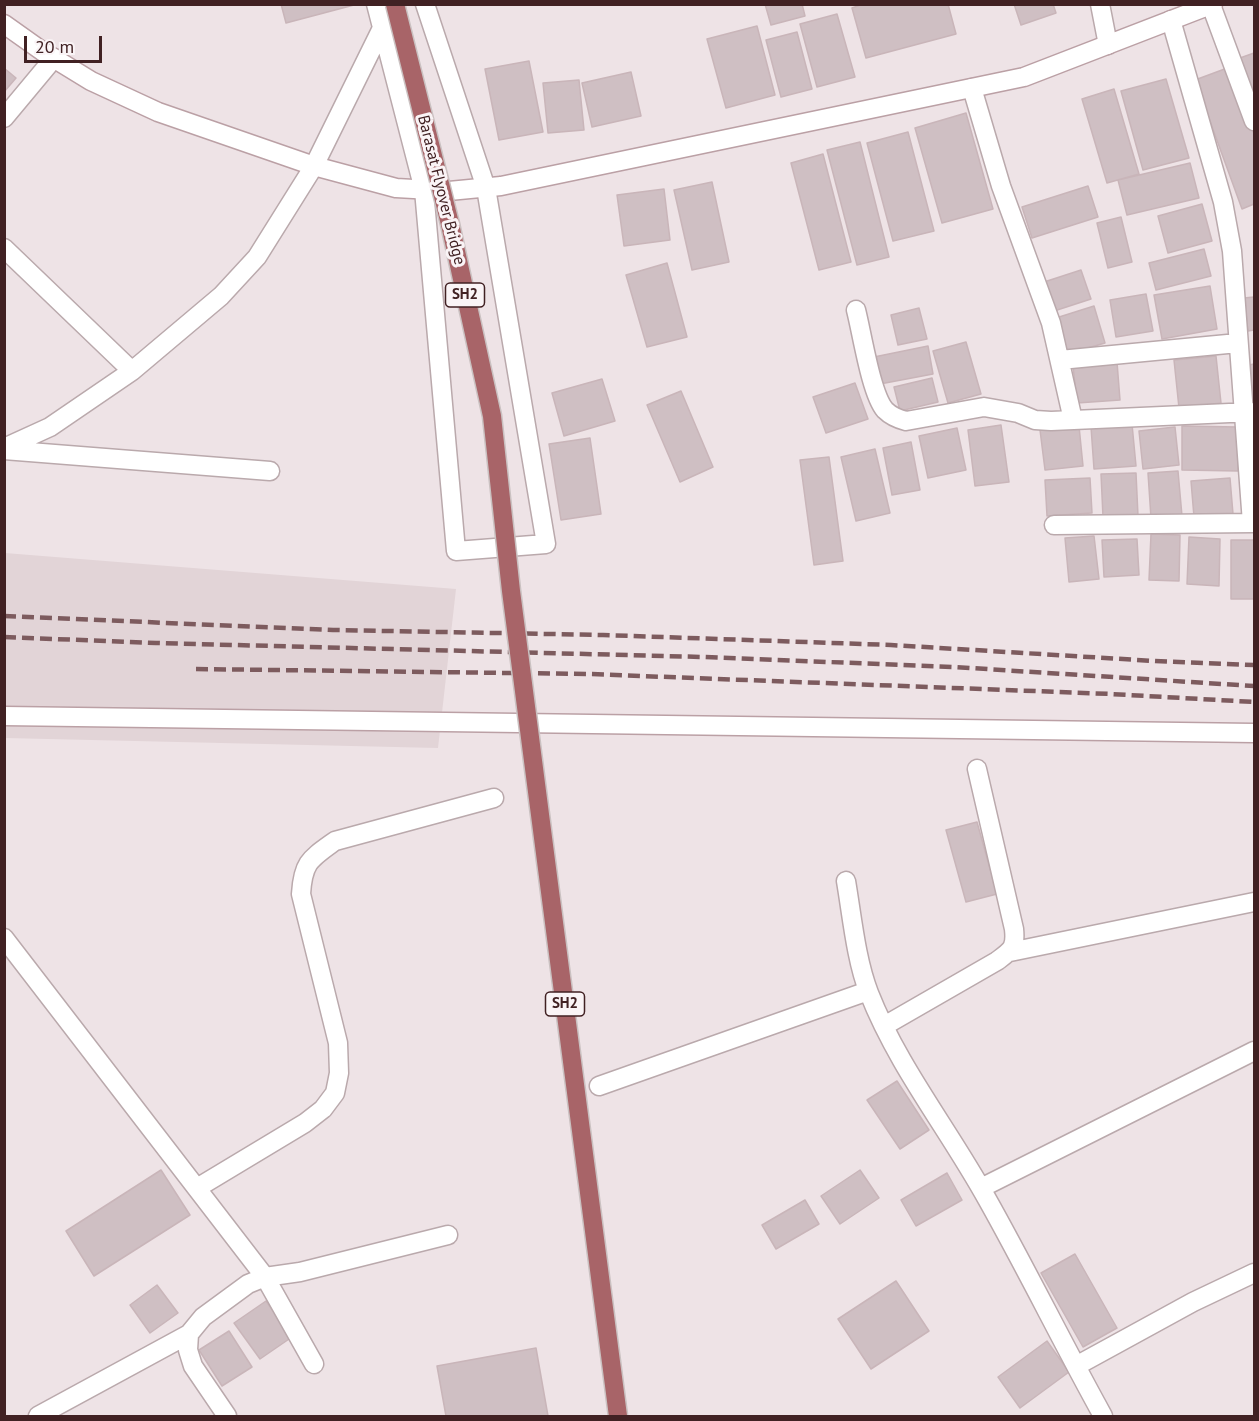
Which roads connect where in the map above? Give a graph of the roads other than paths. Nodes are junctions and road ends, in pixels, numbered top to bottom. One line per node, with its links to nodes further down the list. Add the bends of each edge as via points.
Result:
1 (376, 4): 8 (street)
2 (395, 4): 8 (street); 50 (main road, Barasat Flyover Bridge / SH2, bridge, via 450,224 492,416 511,591)
3 (425, 4): 15 (street)
4 (1100, 4): 9 (street)
5 (1212, 5): 6 (street); 13 (street)
6 (1171, 20): 9 (street); 19 (street, via 1223,202 1232,251)
7 (4, 24): 10 (street)
8 (383, 27): 14 (street); 16 (street)
9 (1108, 45): 11 (street, via 1024,77)
10 (54, 58): 12 (street); 14 (street, via 91,81 158,112)
11 (972, 88): 15 (street); 20 (street)
12 (4, 118)
13 (1254, 121)
14 (314, 166): 16 (street, via 396,188); 21 (street, via 257,257 221,296)
15 (486, 188): 16 (street); 16 (street, via 546,544 456,551)
16 (424, 190)
17 (4, 248): 21 (street)
18 (856, 310): 23 (street, via 876,394 885,410 896,418 906,421 984,407 1035,420)
19 (1238, 343): 20 (street); 22 (street)
20 (1060, 360): 23 (street)
21 (132, 371): 24 (street, via 50,427)
22 (1248, 412): 23 (street); 26 (street)
23 (1073, 420)
24 (4, 449): 25 (street)
25 (270, 471)
26 (1253, 523): 27 (street)
27 (1054, 525)
28 (4, 716): 29 (street)
29 (1254, 733)
30 (977, 769): 35 (street, via 1014,929 1015,943)
31 (495, 798): 40 (street, via 335,841 313,857 302,874 301,894 338,1043 335,1093 305,1124)
32 (846, 881): 36 (street)
33 (1254, 902): 35 (street)
34 (4, 938): 40 (street)
35 (1010, 952): 37 (street)
36 (868, 992): 37 (street); 39 (street)
37 (884, 1026): 41 (street, via 911,1077)
38 (1254, 1051): 41 (street)
39 (599, 1086)
40 (197, 1188): 44 (street)
41 (981, 1188): 47 (street)
42 (448, 1235): 44 (street)
43 (1254, 1273): 47 (street)
44 (265, 1277): 45 (street, via 248,1284 203,1317); 46 (street)
45 (189, 1334): 48 (street); 49 (street, via 193,1366)
46 (314, 1364)
47 (1076, 1366): 51 (street)
48 (38, 1416)
49 (227, 1416)
50 (618, 1416)
51 (1103, 1416)

